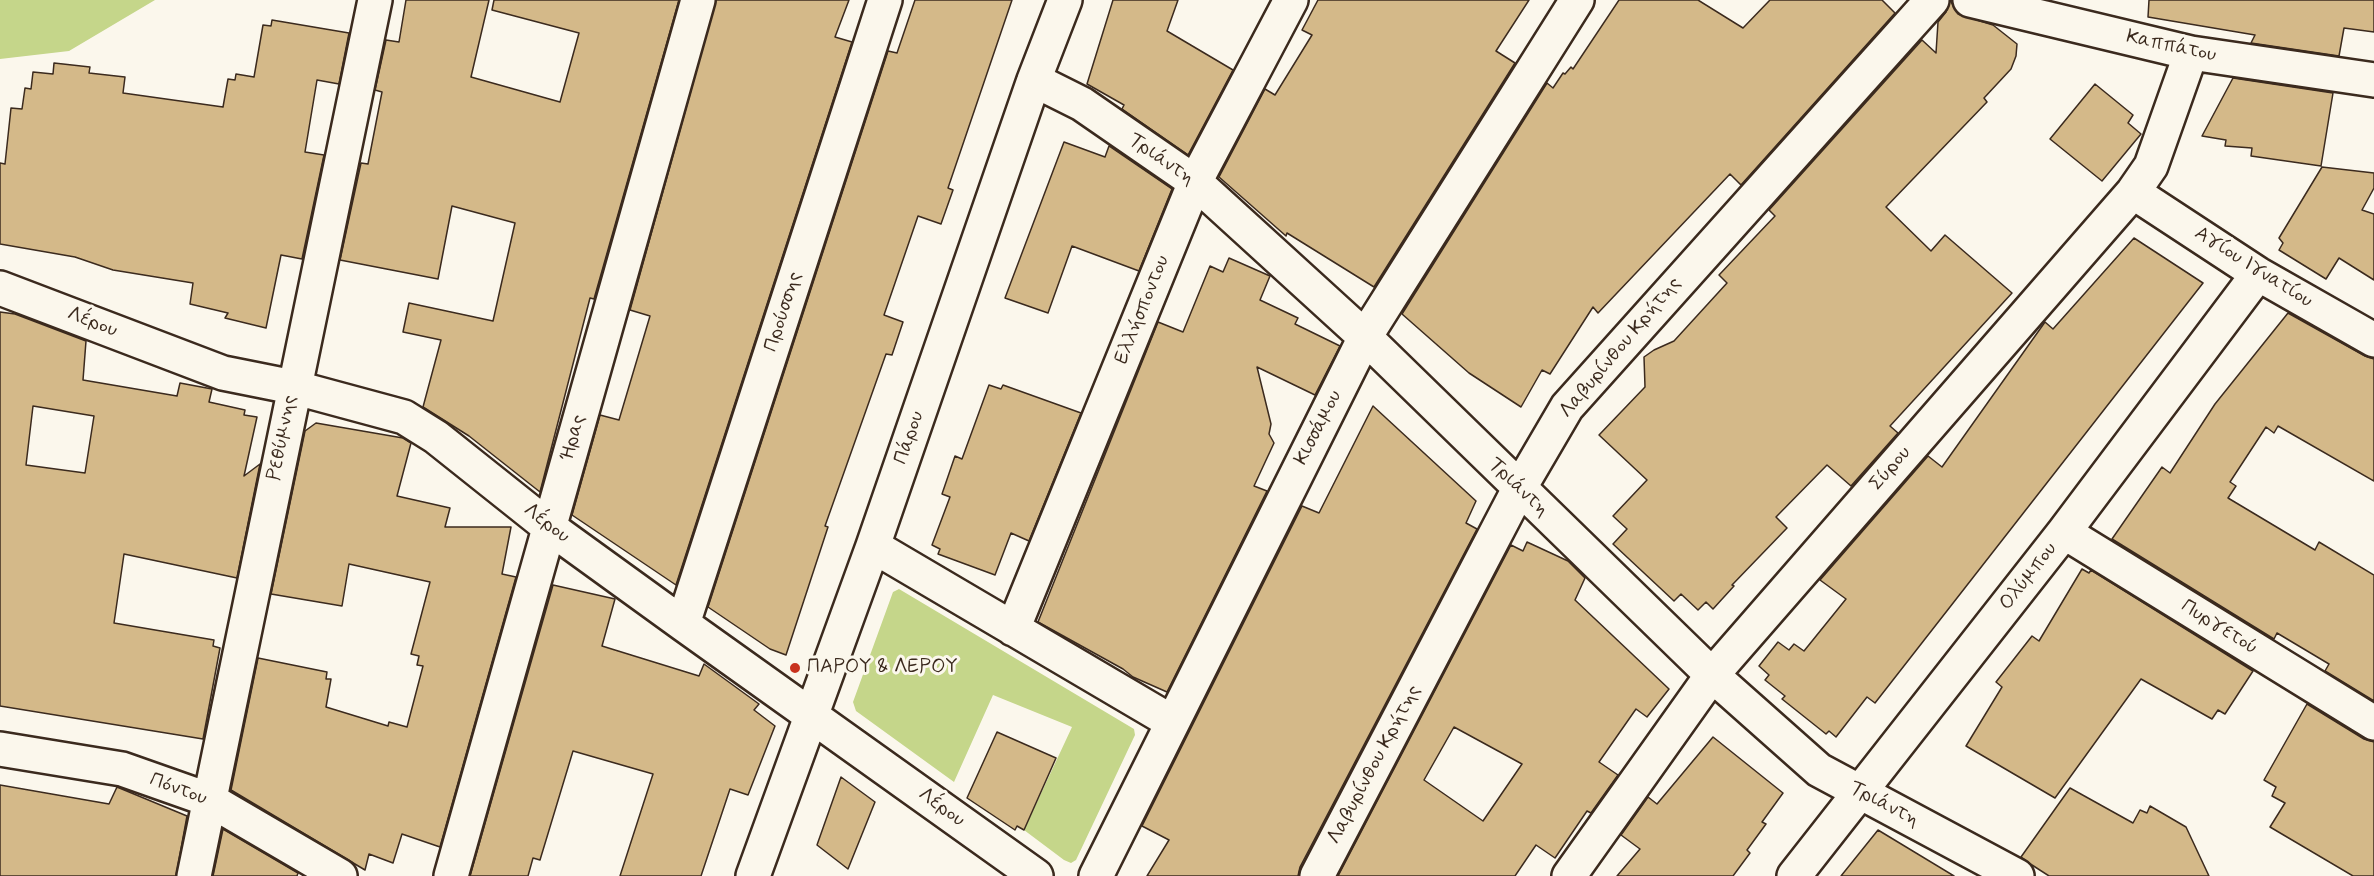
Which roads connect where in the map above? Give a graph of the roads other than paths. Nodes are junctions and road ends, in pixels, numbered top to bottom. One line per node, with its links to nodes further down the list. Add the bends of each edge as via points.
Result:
1 (375, 0): 18 (street, Ρεθύμνης)
2 (698, 0): 20 (street, Ήρας)
3 (885, 0): 23 (street, Προύσσης)
4 (1065, 0): 10 (street, Πάρου)
5 (1291, 0): 12 (street, Ελλήσποντου)
6 (1577, 0): 16 (street, Κισσάμου)
7 (1932, 0): 19 (street, Λαβυρίνθου Κρήτης, via 1567,407)
8 (1970, 0): 9 (street, Καππάτου)
9 (2191, 53): 11 (street, Καππάτου); 13 (street, Σύρου, via 2151,166)
10 (1034, 80): 12 (street, Τριάντη, via 1082,104); 22 (street, Πάρου)
11 (2374, 80)
12 (1195, 182): 16 (street, Τριάντη); 24 (street, Ελλήσποντου)
13 (2133, 192): 14 (street, Αγίου Ιγνατίου); 25 (street, Σύρου)
14 (2258, 274): 17 (street, Αγίου Ιγνατίου); 21 (street, Ολύμπου)
15 (0, 288): 18 (street, Λέρου, via 223,373)
16 (1365, 337): 19 (street, Τριάντη); 27 (street, Κισσάμου)
17 (2374, 340)
18 (293, 387): 20 (street, Λέρου, via 404,417 436,437); 31 (street, Ρεθύμνης)
19 (1519, 489): 25 (street, Τριάντη); 38 (street, Λαβυρίνθου Κρήτης)
20 (549, 526): 23 (street, Λέρου); 34 (street, Ήρας)
21 (2064, 532): 28 (street, Πυργετού); 30 (street, Ολύμπου)
22 (873, 546): 24 (street); 26 (street, Πάρου)
23 (683, 624): 26 (street, Λέρου)
24 (1013, 629): 27 (street)
25 (1712, 675): 30 (street, Τριάντη, via 1820,770); 39 (street, Σύρου)
26 (812, 716): 35 (street, Πάρου); 36 (street, Λέρου)
27 (1172, 722): 37 (street, Κισσάμου)
28 (2374, 723)
29 (0, 749): 31 (street, Πόντου, via 122,769)
30 (1860, 793): 40 (street, Ολύμπου); 41 (street, Τριάντη)
31 (210, 800): 32 (street, Ρεθύμνης); 33 (street, Πόντου)
32 (194, 876)
33 (340, 876)
34 (451, 876)
35 (753, 876)
36 (1036, 876)
37 (1096, 876)
38 (1317, 876)
39 (1569, 876)
40 (1794, 876)
41 (2017, 876)

